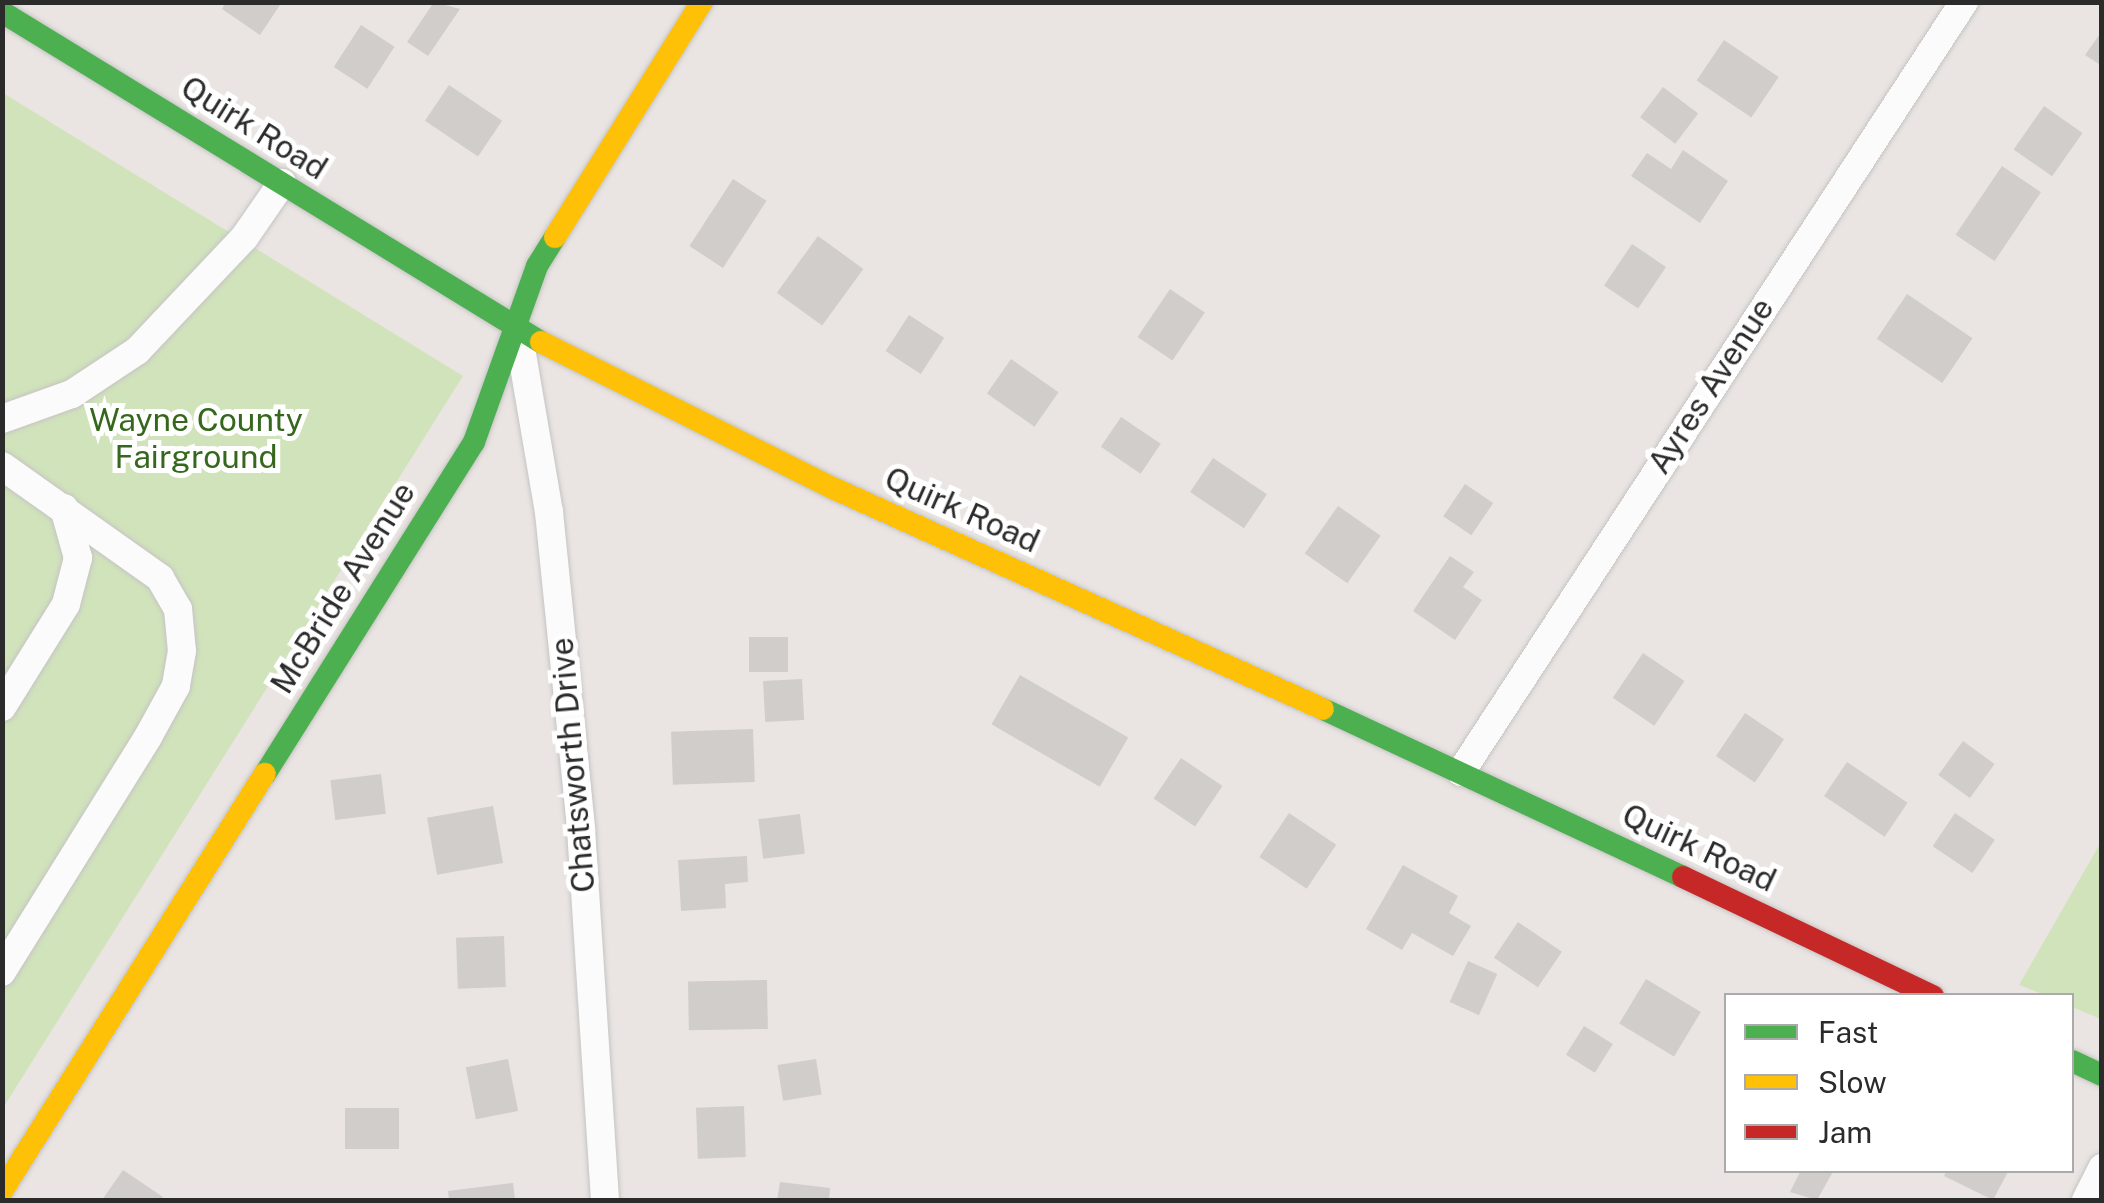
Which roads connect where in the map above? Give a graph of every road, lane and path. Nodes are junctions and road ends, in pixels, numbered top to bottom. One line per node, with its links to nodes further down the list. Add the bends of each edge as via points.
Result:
1 (702, 2): 5 (street, McBride Avenue, via 537,266)
2 (1964, 2): 10 (street, Ayres Avenue)
3 (2, 12): 4 (street, Quirk Road)
4 (282, 183): 5 (street, Quirk Road); 6 (street, via 244,238 136,351 72,394)
5 (518, 331): 10 (street, Quirk Road, via 835,489); 16 (street, McBride Avenue, via 474,442); 17 (street, Chatsworth Drive, via 549,512 581,829)
6 (2, 419)
7 (2, 466): 8 (street)
8 (64, 508): 9 (street, via 78,558 66,604); 11 (street, via 160,578 178,609 182,651 176,686 148,738)
9 (2, 707)
10 (1461, 772): 12 (street, Quirk Road)
11 (2, 972)
12 (1927, 993)
13 (2074, 1062): 14 (street)
14 (2102, 1075)
15 (2102, 1168): 18 (street)
16 (2, 1191)
17 (605, 1200)
18 (2086, 1200)

